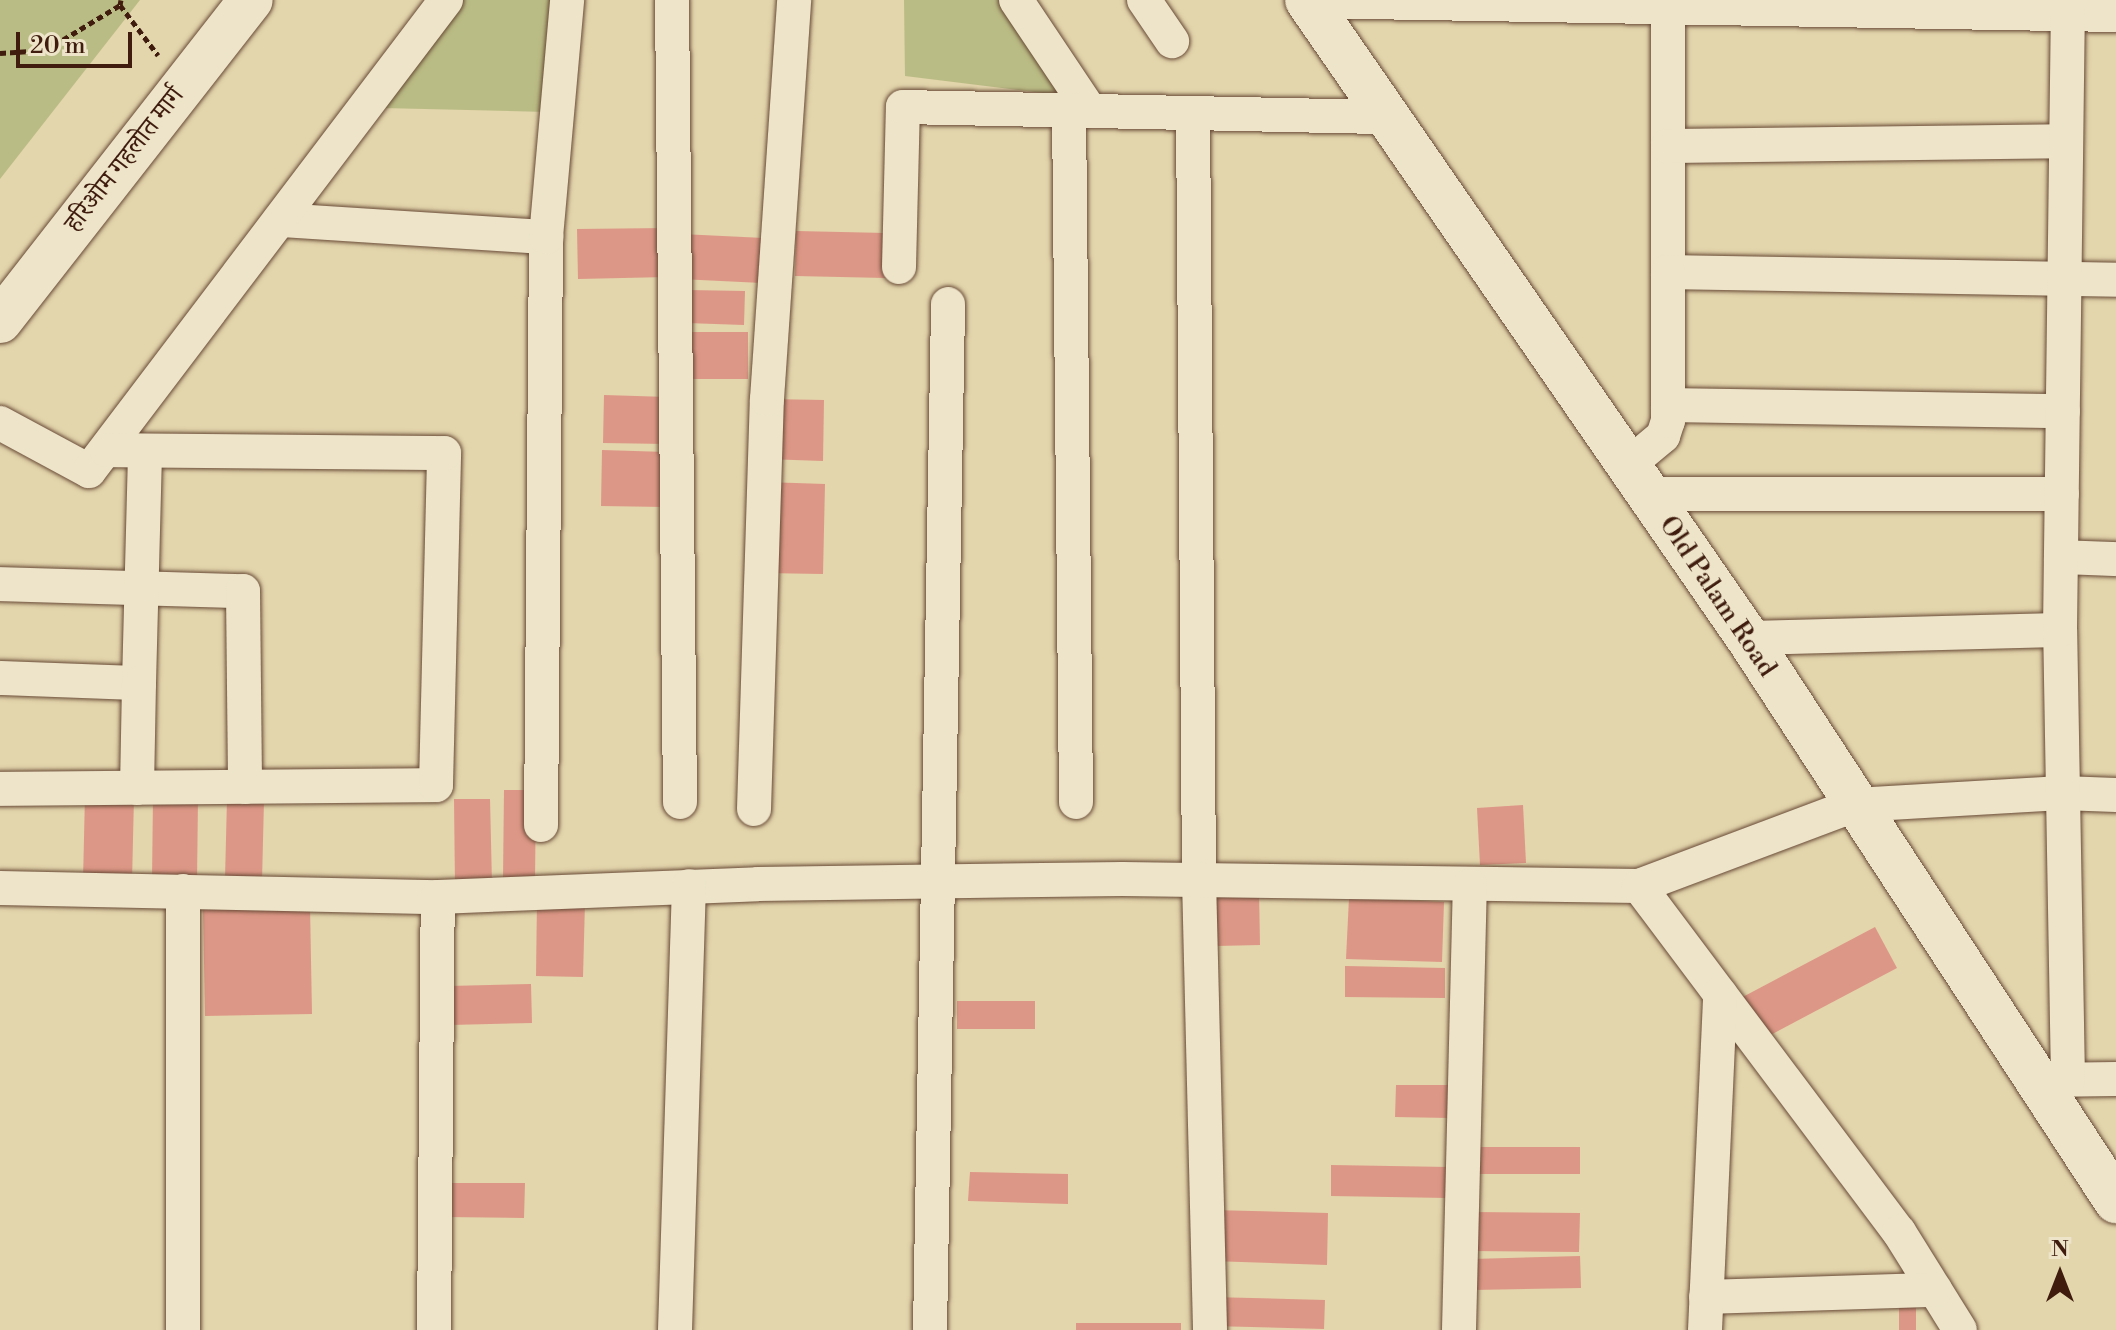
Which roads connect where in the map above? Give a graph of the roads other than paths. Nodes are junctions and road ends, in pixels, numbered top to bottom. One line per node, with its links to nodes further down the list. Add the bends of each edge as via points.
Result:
1 (251, 0): 26 (street, हरिओम गहलोत मार्ग)
2 (446, 0): 19 (street)
3 (567, 0): 20 (street)
4 (672, 0): 47 (street)
5 (794, 0): 50 (street, via 767,399)
6 (1016, 0): 14 (street)
7 (1144, 0): 13 (street)
8 (1307, 0): 9 (street); 16 (street, Old Palam Road)
9 (1410, 1): 10 (street)
10 (1668, 3): 11 (street); 18 (street)
11 (2068, 6): 12 (street); 17 (street)
12 (2116, 15)
13 (1172, 41)
14 (1079, 109): 15 (street); 21 (street, via 903,107); 48 (street)
15 (1193, 113): 16 (street); 52 (street)
16 (1386, 117): 32 (street, Old Palam Road)
17 (2066, 141): 18 (street); 23 (street)
18 (1668, 146): 22 (street)
19 (280, 220): 20 (street); 30 (street)
20 (546, 237): 51 (street)
21 (899, 267)
22 (1668, 272): 23 (street); 27 (street)
23 (2064, 280): 24 (street); 28 (street)
24 (2116, 280)
25 (948, 304): 53 (street)
26 (0, 321)
27 (1668, 405): 28 (street); 32 (street, via 1663,436)
28 (2063, 411): 33 (street)
29 (0, 423): 30 (street, via 89,471)
30 (107, 450): 31 (street)
31 (145, 451): 37 (street); 42 (street, via 444,453 436,785)
32 (1637, 480): 33 (street); 39 (street, Old Palam Road)
33 (2062, 494): 34 (street)
34 (2061, 557): 35 (street); 38 (street)
35 (2116, 559)
36 (0, 584): 37 (street)
37 (144, 588): 41 (street); 42 (street, via 243,591)
38 (2060, 630): 39 (street); 45 (street)
39 (1748, 638): 49 (street, Old Palam Road)
40 (0, 678): 41 (street)
41 (139, 683): 43 (street)
42 (245, 787): 43 (street)
43 (137, 788): 44 (street)
44 (0, 789)
45 (2062, 793): 46 (street); 49 (street); 62 (street)
46 (2116, 795)
47 (680, 802)
48 (1076, 802)
49 (1855, 805): 56 (street); 62 (street, Old Palam Road)
50 (754, 809)
51 (541, 825)
52 (1199, 879): 53 (street); 55 (street); 70 (street)
53 (936, 882): 54 (street); 69 (street)
54 (689, 886): 59 (street); 68 (street)
55 (1470, 886): 56 (street); 71 (street)
56 (1639, 886): 60 (street)
57 (0, 888): 58 (street)
58 (183, 891): 59 (street); 66 (street)
59 (438, 897): 67 (street)
60 (1720, 994): 64 (street, via 1899,1232); 65 (street)
61 (2116, 1079): 62 (street)
62 (2052, 1080): 63 (street, Old Palam Road)
63 (2116, 1201)
64 (1935, 1290): 65 (street); 72 (street)
65 (1705, 1313)
66 (183, 1330)
67 (434, 1330)
68 (675, 1330)
69 (930, 1330)
70 (1210, 1330)
71 (1459, 1330)
72 (1960, 1330)

